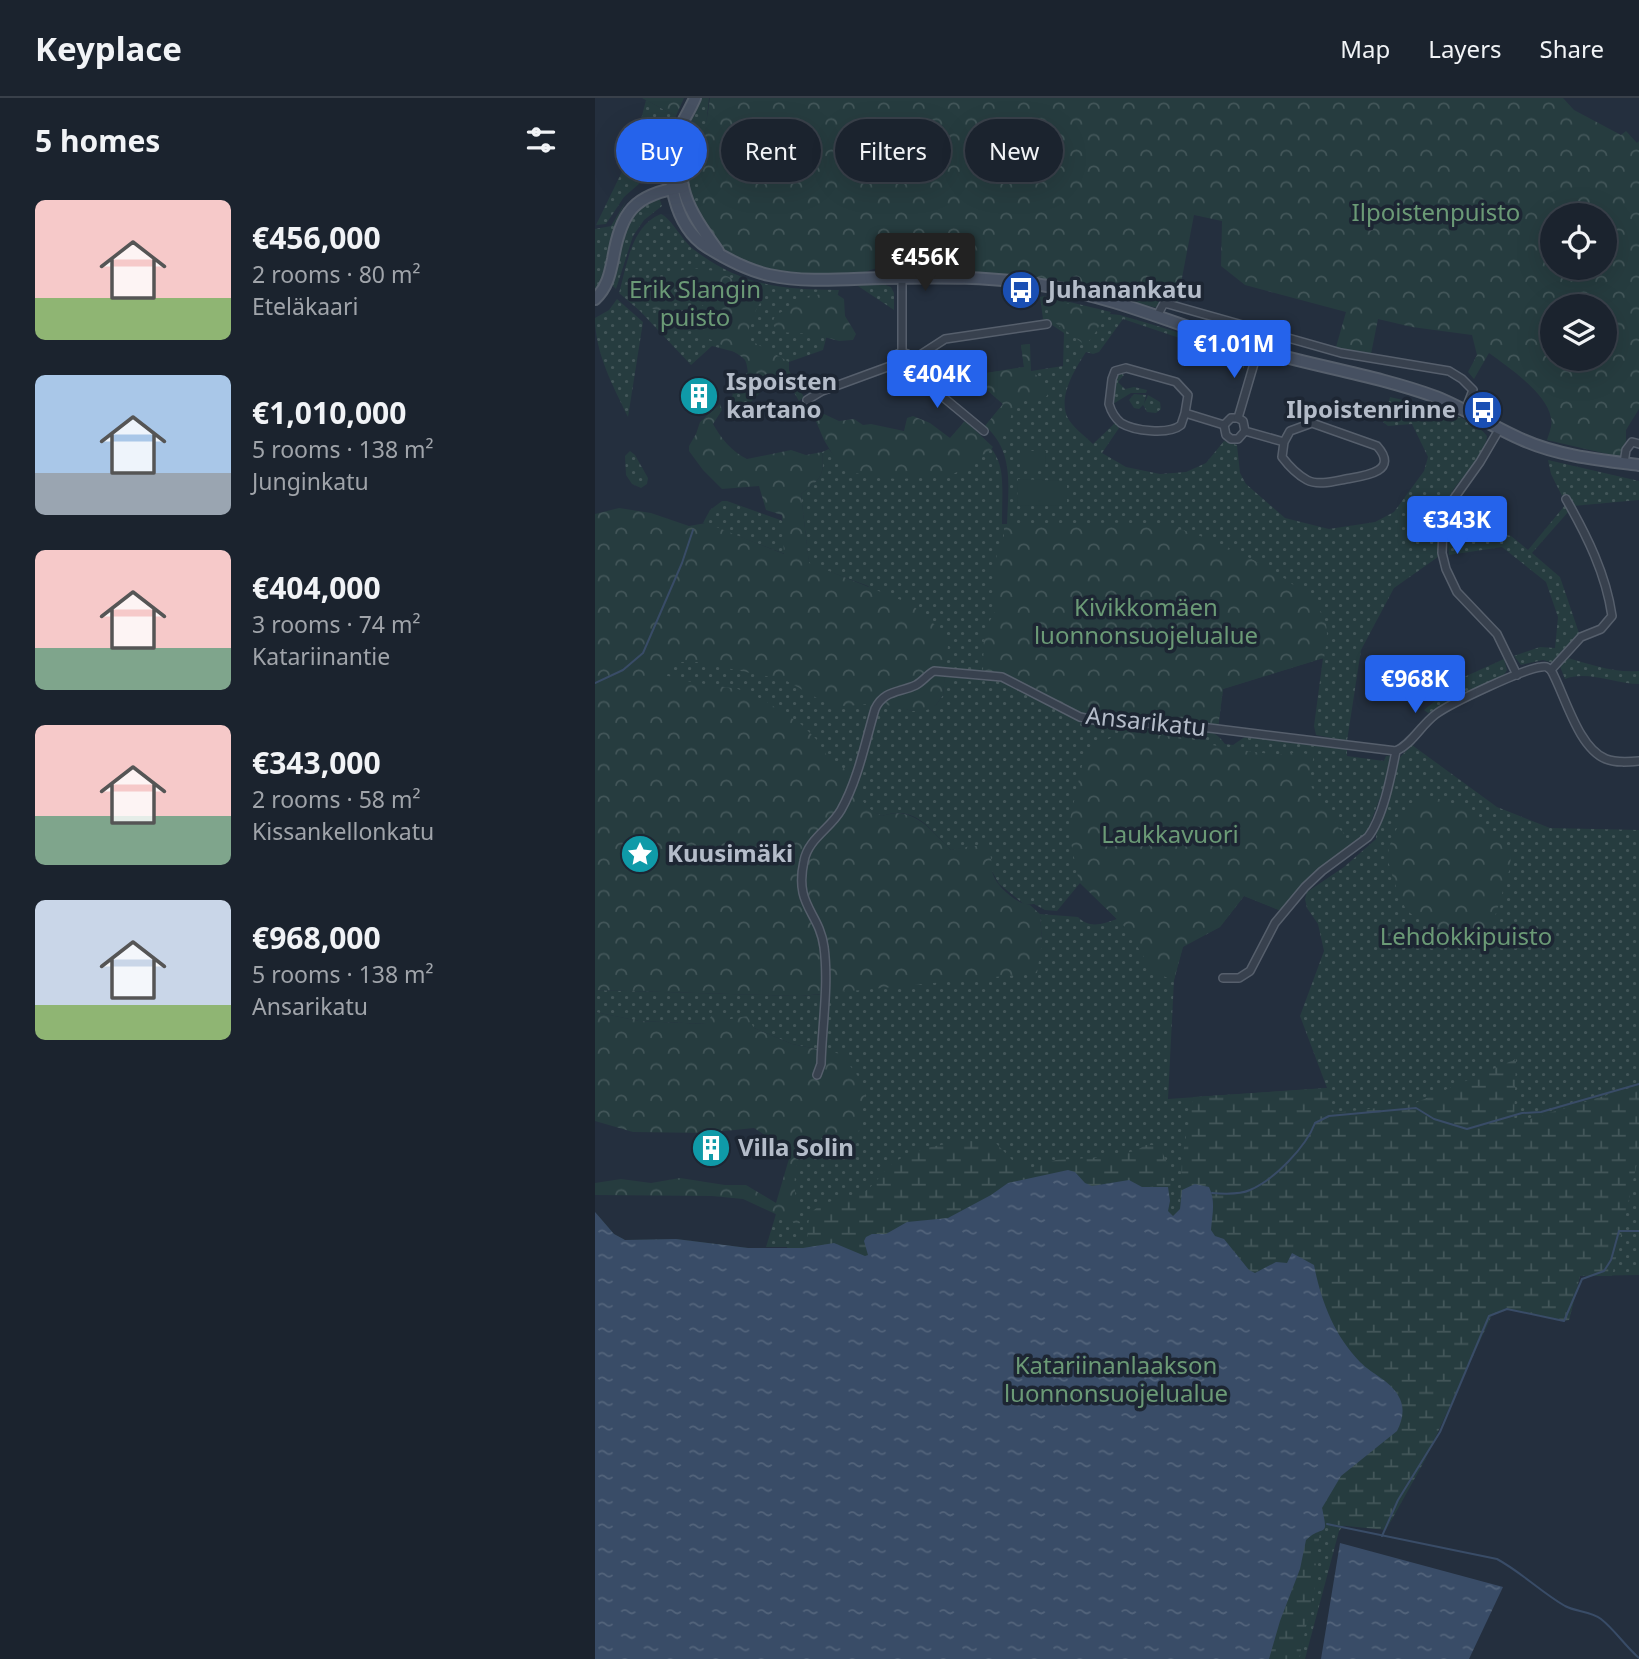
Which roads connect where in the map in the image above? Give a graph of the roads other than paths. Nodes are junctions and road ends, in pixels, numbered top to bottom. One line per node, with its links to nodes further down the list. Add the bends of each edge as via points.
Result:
1 (695, 98): 2 (main road, via 673,146 671,163)
2 (677, 187): 3 (main road, via 719,253 748,269 782,278); 4 (main road, via 644,197 626,214 607,282)
3 (901, 278): 5 (main road, via 1039,284); 8 (street)
4 (595, 299)
5 (1157, 316): 7 (main road); 12 (street, via 1164,303 1341,353 1449,371 1473,390)
6 (1047, 324): 9 (street, via 945,339)
7 (1258, 350): 12 (main road, via 1420,391); 14 (street)
8 (902, 352): 9 (street); 10 (street, via 893,357)
9 (910, 364): 10 (street, via 900,370); 17 (street)
10 (893, 365): 11 (street)
11 (807, 400)
12 (1465, 411): 16 (main road)
13 (1185, 413): 13 (street, via 1181,425 1167,432 1124,424 1108,404 1113,375 1126,368 1176,382 1188,396); 15 (street)
14 (1238, 418): 15 (street); 18 (street)
15 (1224, 425): 18 (street, via 1231,439 1242,437)
16 (1500, 428): 21 (main road, via 1563,453); 25 (street, via 1450,504 1442,554 1457,592 1497,634)
17 (984, 431)
18 (1245, 431): 19 (street)
19 (1284, 442): 19 (street, via 1290,431 1313,423 1377,446 1383,463 1370,474 1312,482 1284,460)
20 (1639, 443): 21 (street, via 1627,446)
21 (1624, 463): 22 (main road)
22 (1639, 465)
23 (1566, 499): 24 (street, via 1590,541 1609,592 1612,616 1601,629 1581,636)
24 (1551, 670): 25 (street, via 1540,667); 27 (street, via 1592,750 1615,762)
25 (1517, 675): 26 (street, via 1437,713)
26 (1396, 751): 28 (street, via 1369,837 1305,887 1275,923 1250,971 1239,978); 29 (street, Ansarikatu, via 1185,725 1089,720 1002,677 985,674 934,671 918,684 887,694 875,709 845,801 808,848 802,871 802,894 823,945)
27 (1639, 761)
28 (1223, 978)
29 (817, 1075)

